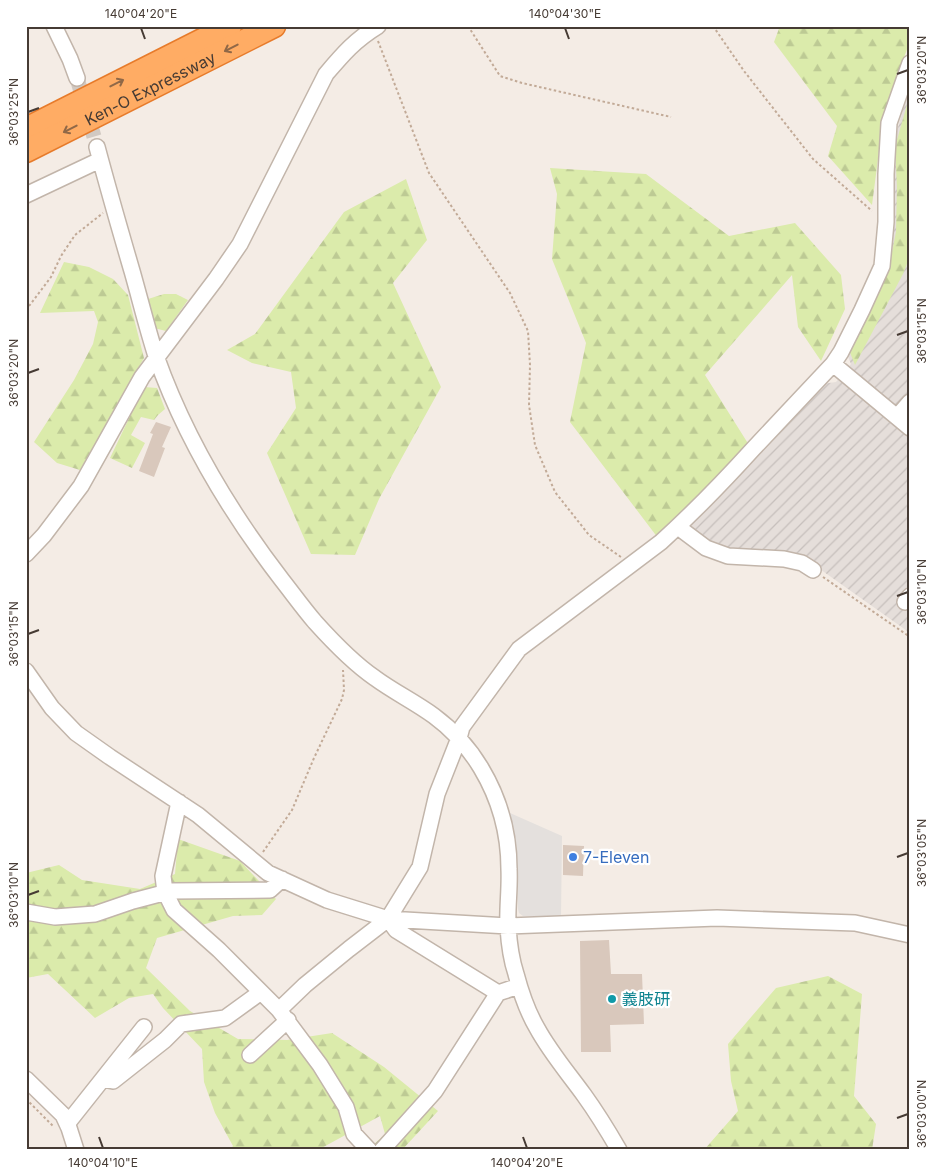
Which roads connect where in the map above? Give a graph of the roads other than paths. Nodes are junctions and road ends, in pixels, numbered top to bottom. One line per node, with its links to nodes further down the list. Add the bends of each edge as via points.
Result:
1 (54, 26): 6 (street)
2 (230, 26): 7 (highway, Ken-O Expressway, one-way to 2)
3 (274, 26): 8 (highway, Ken-O Expressway, one-way to 8)
4 (375, 28): 10 (street, via 345,51 326,74 240,244)
5 (910, 63): 11 (street, via 889,123 882,266)
6 (78, 78)
7 (26, 129)
8 (26, 151)
9 (26, 195): 10 (street, via 98,153)
10 (157, 357): 16 (street, via 142,377 82,486); 19 (street, via 193,442 213,479 262,553 314,620 360,667 433,715)
11 (833, 364): 13 (street); 15 (street)
12 (910, 402): 13 (street)
13 (897, 417): 14 (street)
14 (910, 428)
15 (678, 527): 17 (street, via 706,548 728,556 784,560); 19 (street, via 519,649 462,727)
16 (26, 554)
17 (813, 570)
18 (26, 672): 20 (street, via 52,708 76,733)
19 (459, 738): 24 (street, via 437,794 420,867); 25 (street, via 482,770 501,812 509,862)
20 (179, 802): 21 (street, via 268,873); 22 (street, via 162,876)
21 (282, 879): 22 (street, via 270,890); 24 (street, via 327,900)
22 (165, 892): 23 (street, via 95,914 55,917); 28 (street, via 174,910)
23 (26, 912)
24 (388, 919): 25 (street); 29 (street, via 396,930); 30 (street, via 313,979)
25 (508, 926): 26 (street, via 717,918 854,922); 27 (street)
26 (910, 935)
27 (519, 986): 29 (street); 39 (street, via 538,1031)
28 (261, 992): 30 (street); 34 (street, via 225,1018 182,1024 113,1081)
29 (498, 993): 38 (street, via 435,1091)
30 (283, 1015): 32 (street); 37 (street, via 320,1065 346,1107 354,1134)
31 (144, 1027): 34 (street)
32 (250, 1055)
33 (26, 1079): 35 (street, via 63,1114)
34 (103, 1079): 35 (street)
35 (67, 1124): 36 (street)
36 (75, 1146)
37 (369, 1150)
38 (382, 1150)
39 (619, 1150)

